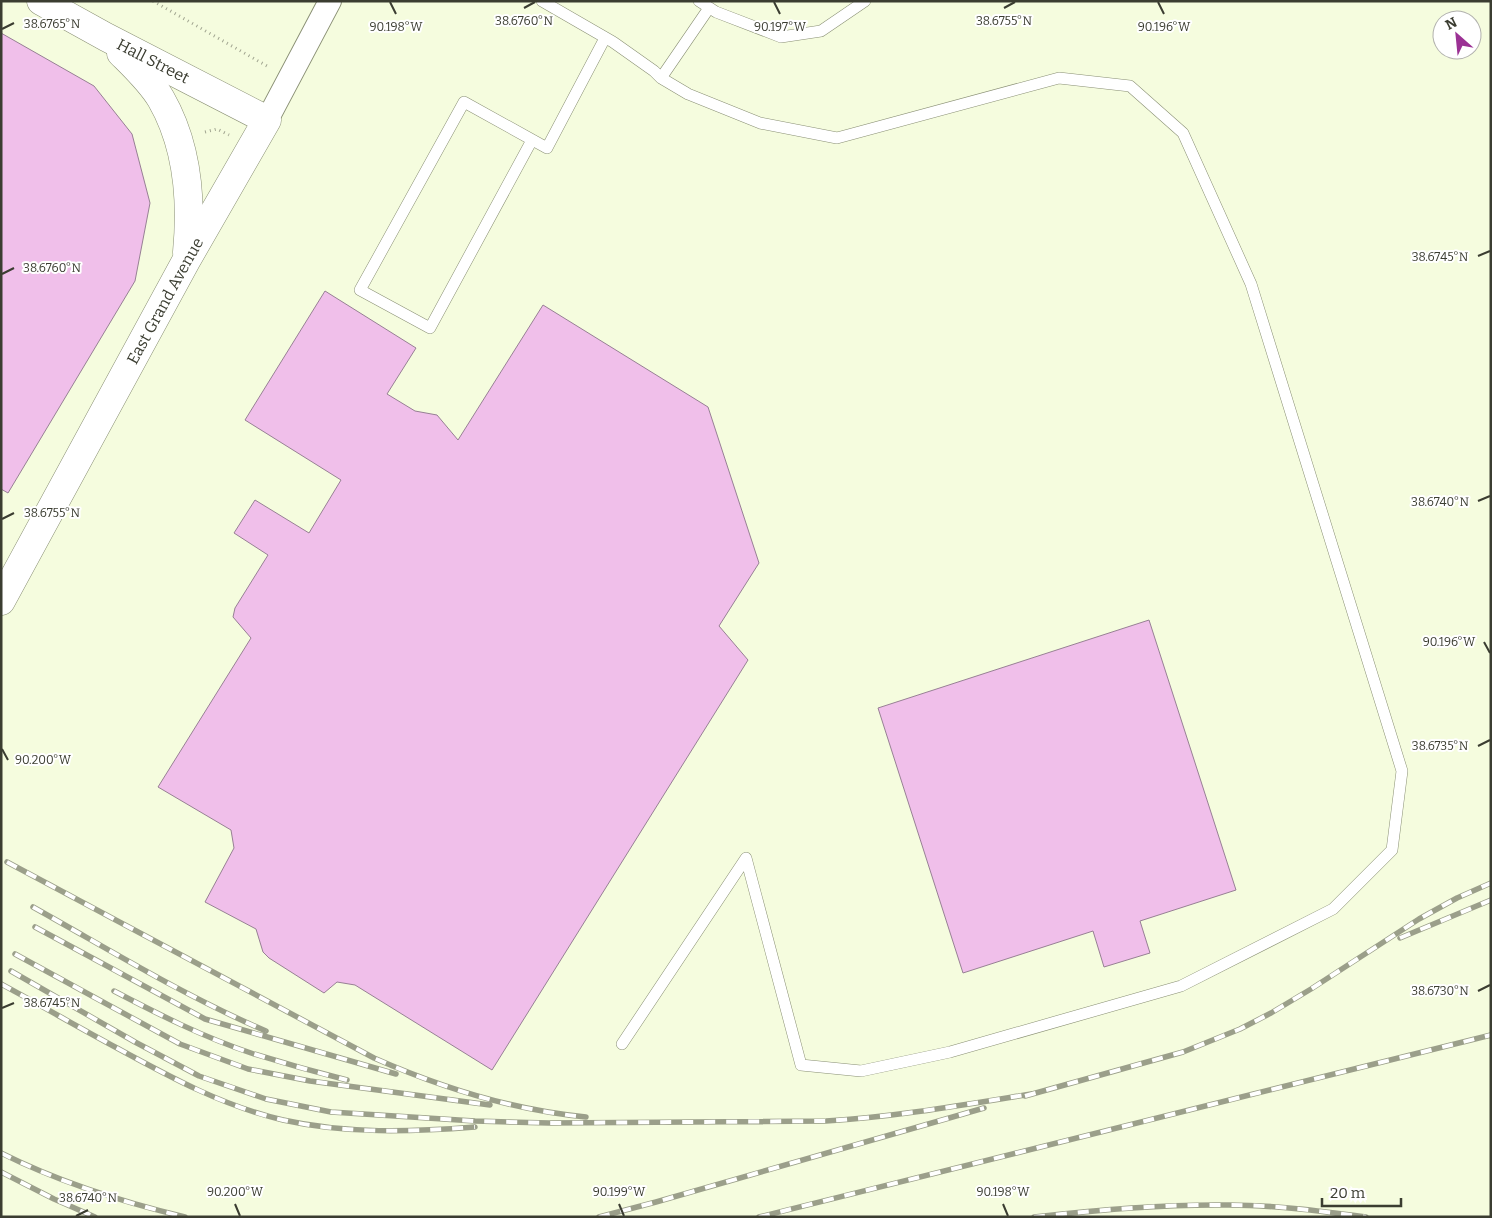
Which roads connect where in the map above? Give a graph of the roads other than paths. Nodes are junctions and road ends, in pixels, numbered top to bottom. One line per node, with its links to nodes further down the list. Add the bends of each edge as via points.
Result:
1 (41, 1): 6 (main road, Hall Street)
2 (330, 1): 9 (street, East Grand Avenue)
3 (542, 1): 7 (lane)
4 (865, 1): 5 (lane, via 821,31 780,37 716,12)
5 (704, 4): 8 (lane)
6 (106, 37): 9 (main road, Hall Street); 11 (main road, via 156,93 175,129 189,189)
7 (604, 38): 8 (lane); 10 (lane, via 547,148)
8 (661, 78): 13 (lane, via 688,94 760,124 837,138 1059,78 1130,86 1182,133 1251,284 1402,772 1392,850 1332,910 1181,986 950,1052 862,1071 801,1065 746,858)
9 (267, 120): 11 (main road, East Grand Avenue)
10 (532, 140): 10 (lane, via 464,102 360,290 430,328)
11 (186, 262): 12 (main road, East Grand Avenue)
12 (1, 601)
13 (622, 1044)

